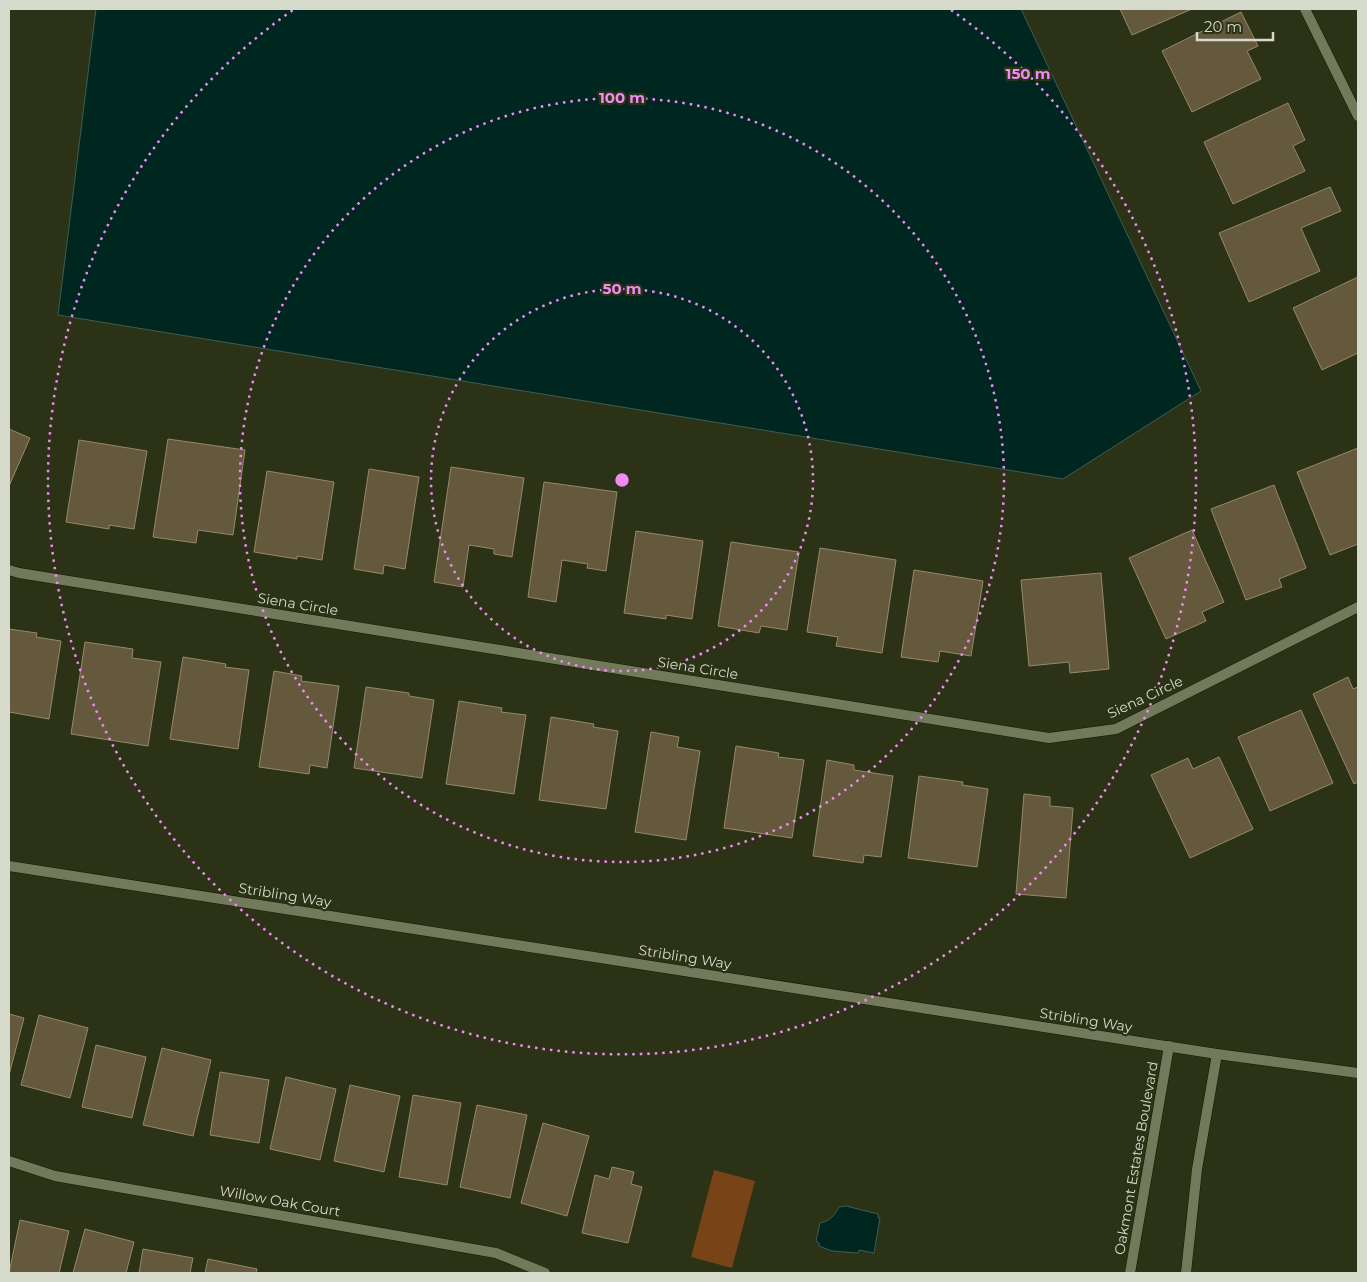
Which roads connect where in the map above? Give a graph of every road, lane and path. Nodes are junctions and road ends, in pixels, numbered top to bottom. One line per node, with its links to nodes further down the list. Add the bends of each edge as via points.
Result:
1 (1304, 9): 2 (street)
2 (1358, 116)
3 (9, 570): 4 (street, Siena Circle, via 1049,738 1116,729)
4 (1358, 607)
5 (9, 866): 6 (street, Stribling Way)
6 (1169, 1046): 7 (street, Stribling Way); 11 (street, Oakmont Estates Boulevard)
7 (1217, 1054): 8 (street, Stribling Way); 12 (street, via 1197,1169)
8 (1358, 1072)
9 (9, 1161): 10 (street, Willow Oak Court, via 55,1176 496,1253)
10 (545, 1273)
11 (1130, 1273)
12 (1186, 1273)

